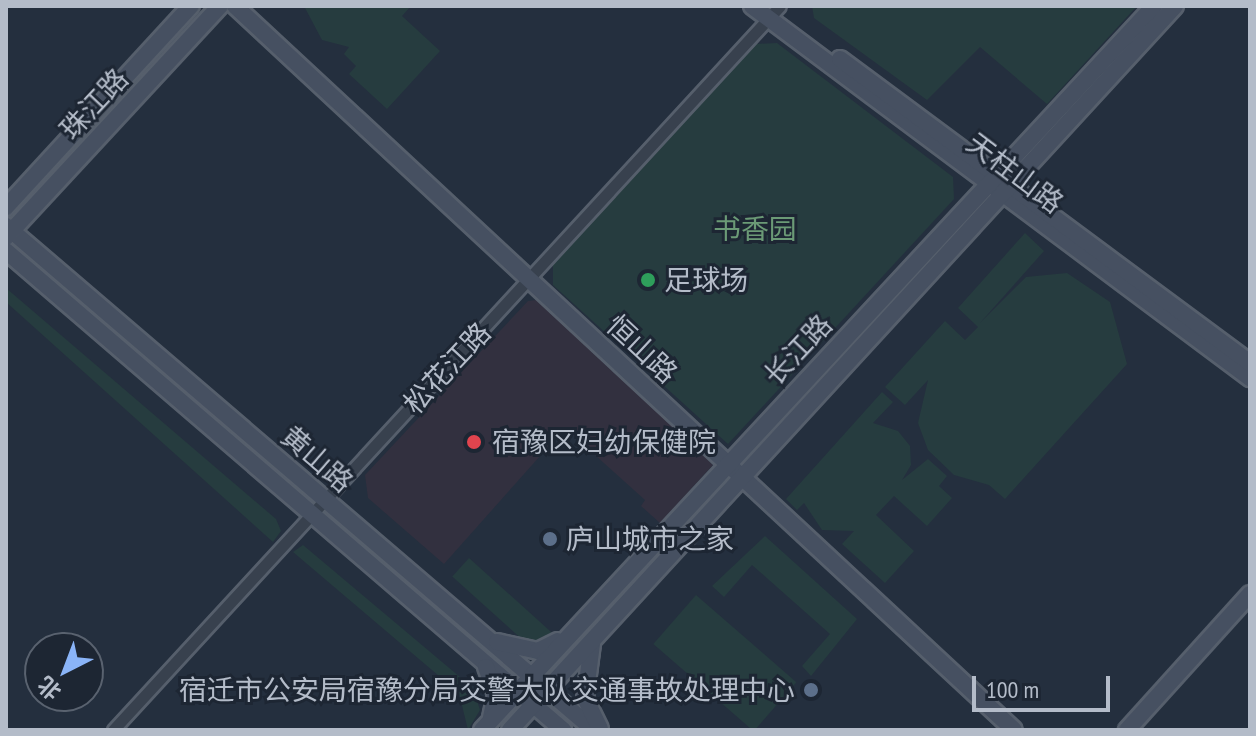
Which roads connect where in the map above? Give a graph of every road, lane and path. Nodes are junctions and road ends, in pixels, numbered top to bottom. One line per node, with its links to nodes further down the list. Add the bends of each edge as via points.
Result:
1 (191, 6): 9 (street, 珠江路)
2 (220, 6): 10 (street, 珠江路)
3 (235, 6): 12 (street, 恒山路)
4 (244, 6): 12 (street, 恒山路)
5 (1154, 6): 8 (street, 长江路)
6 (1175, 6): 8 (street, 长江路)
7 (769, 9): 8 (street, 天柱山路); 12 (street, 松花江路)
8 (1000, 184): 13 (street, 天柱山路); 14 (street, 天柱山路); 15 (street, 长江路); 16 (street, 长江路)
9 (6, 207)
10 (8, 232): 17 (street, 黄山路)
11 (6, 251): 18 (street, 黄山路)
12 (528, 274): 15 (street, 恒山路); 17 (street, 松花江路)
13 (1250, 363)
14 (1250, 378)
15 (730, 462): 16 (street, 恒山路); 21 (street, 长江路)
16 (744, 475): 23 (street, 长江路); 36 (street, 恒山路); 37 (street, 恒山路)
17 (323, 498): 18 (street, 松花江路); 22 (street, 黄山路)
18 (310, 512): 24 (street, 黄山路); 30 (street, 松花江路); 31 (street, 松花江路)
19 (1250, 594): 38 (street)
20 (1250, 606): 39 (street)
21 (573, 631): 22 (street, via 538,651); 25 (street, 长江路)
22 (486, 638): 25 (street, 黄山路)
23 (593, 639): 26 (street, 长江路); 35 (street, via 585,698)
24 (478, 656): 27 (street, 黄山路); 29 (street, via 496,694)
25 (531, 676): 26 (street, 黄山路); 27 (street, 长江路)
26 (547, 689): 28 (street, 长江路); 34 (street, 黄山路)
27 (518, 690): 28 (street, 黄山路); 29 (street, 长江路)
28 (533, 704): 32 (street, 长江路); 33 (street, 黄山路)
29 (485, 727)
30 (105, 730)
31 (113, 730)
32 (510, 730)
33 (563, 730)
34 (594, 730)
35 (600, 730)
36 (1014, 730)
37 (1022, 730)
38 (1127, 730)
39 (1138, 730)

